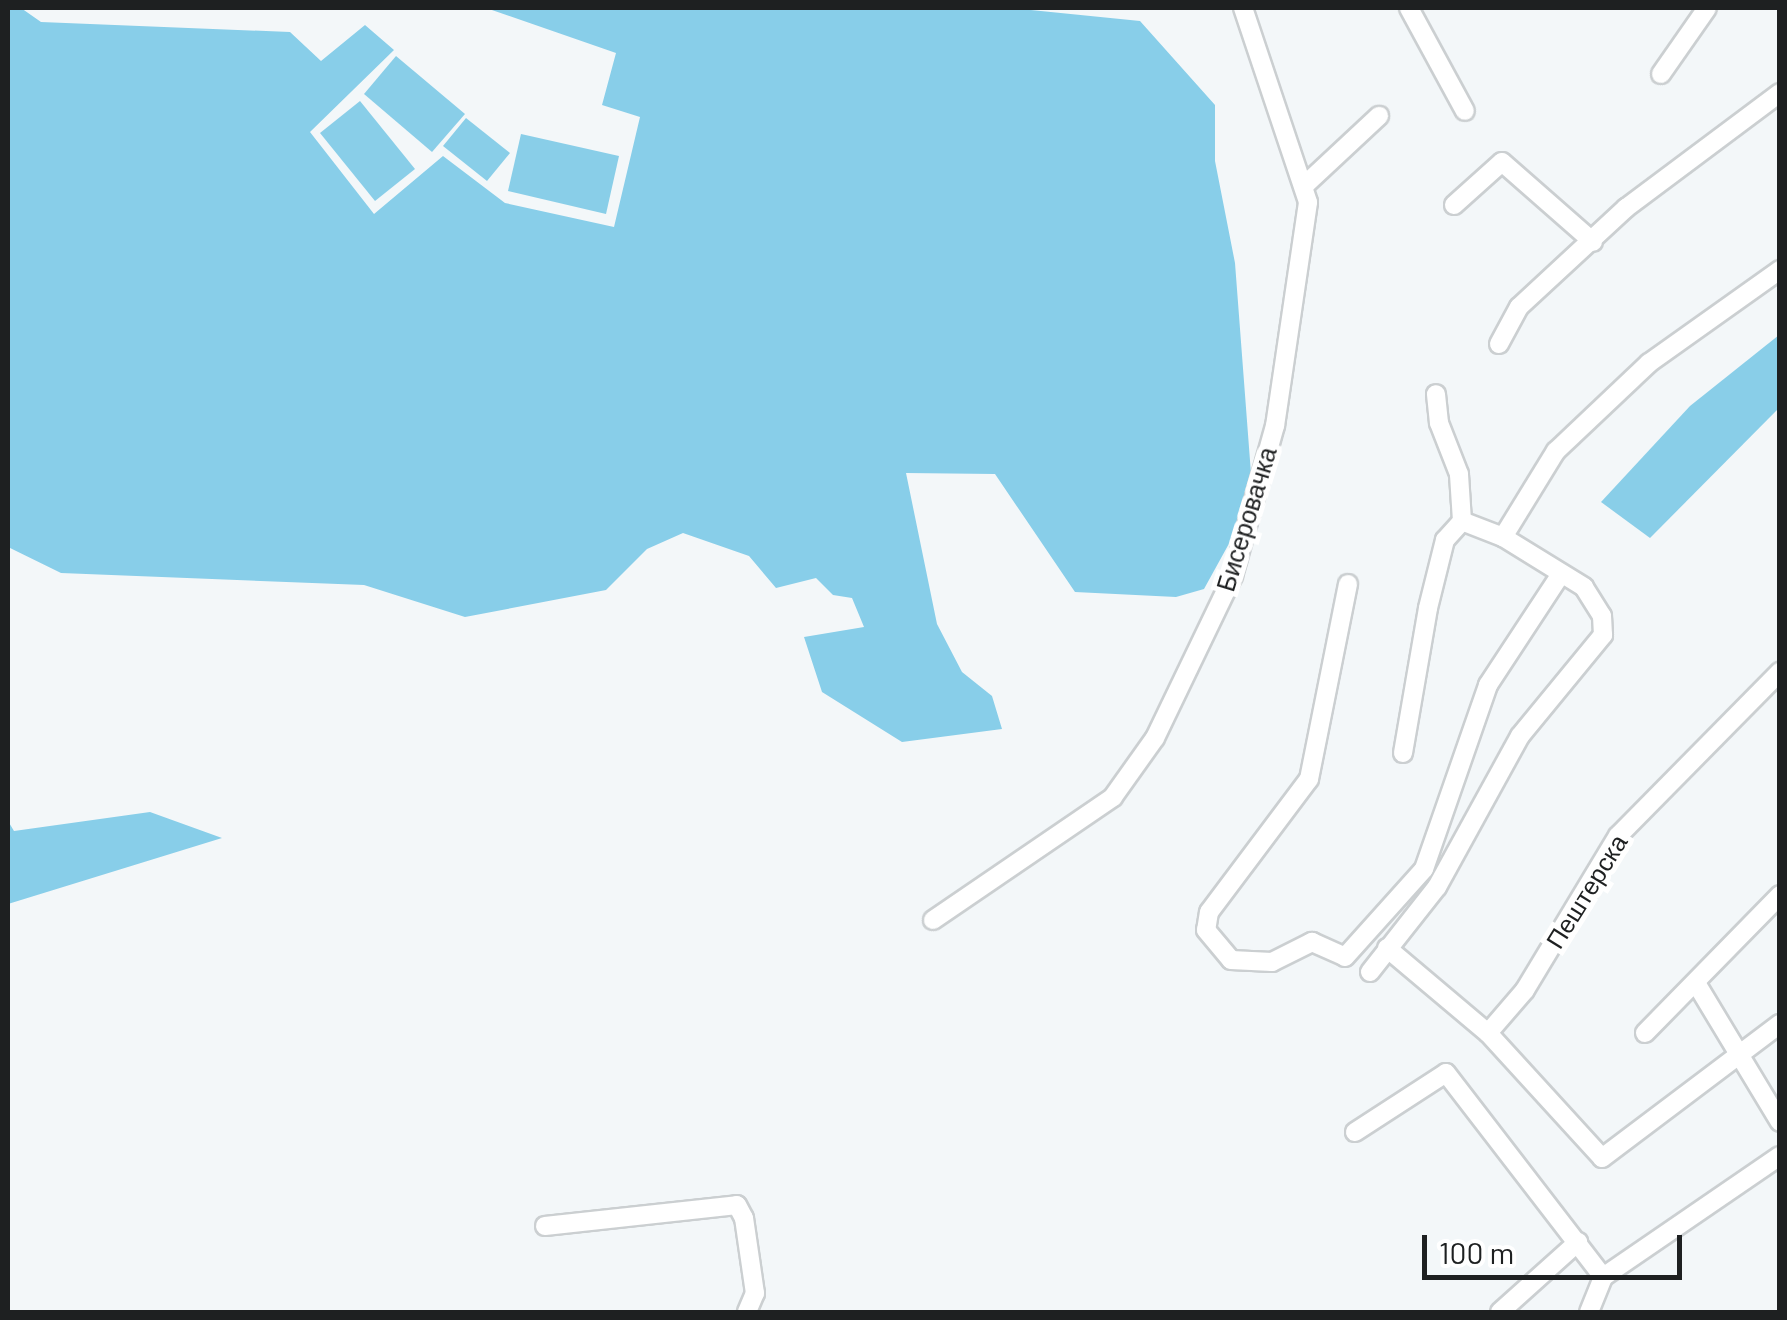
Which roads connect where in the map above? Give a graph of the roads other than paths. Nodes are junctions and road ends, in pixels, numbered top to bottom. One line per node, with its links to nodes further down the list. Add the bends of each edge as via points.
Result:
1 (1243, 8): 8 (street, Бисеровачка)
2 (1408, 8): 6 (street)
3 (1707, 8): 4 (street)
4 (1661, 74)
5 (1780, 93): 10 (street, via 1626,208)
6 (1465, 111)
7 (1380, 116): 8 (street)
8 (1306, 184): 21 (street, Бисеровачка, via 1275,426 1233,576 1155,738 1113,797)
9 (1454, 205): 10 (street, via 1502,162)
10 (1592, 242): 12 (street, via 1519,307)
11 (1780, 270): 15 (street, via 1650,363 1556,451)
12 (1499, 344)
13 (1436, 394): 14 (street, via 1439,423 1459,474)
14 (1462, 520): 15 (street); 19 (street, via 1445,540 1432,591)
15 (1504, 537): 16 (street)
16 (1561, 574): 17 (street, via 1488,685 1424,869 1345,957 1312,942 1272,962 1230,960 1206,930 1209,912 1309,779); 22 (street, via 1596,602 1603,635 1520,736 1437,887)
17 (1348, 584)
18 (1780, 672): 26 (street, Пештерска, via 1618,836 1525,990)
19 (1403, 753)
20 (1780, 895): 24 (street)
21 (933, 920)
22 (1388, 948): 23 (street); 26 (street)
23 (1370, 972)
24 (1696, 983): 27 (street); 28 (street)
25 (1780, 1024): 28 (street)
26 (1488, 1032): 28 (street, via 1602,1158)
27 (1645, 1033)
28 (1741, 1056): 29 (street)
29 (1780, 1122)
30 (1355, 1132): 33 (street, via 1446,1072)
31 (1780, 1156): 34 (street)
32 (544, 1226): 35 (street, via 737,1205 754,1293)
33 (1578, 1242): 34 (street); 36 (street)
34 (1603, 1277): 37 (street)
35 (747, 1312)
36 (1500, 1312)
37 (1589, 1312)

